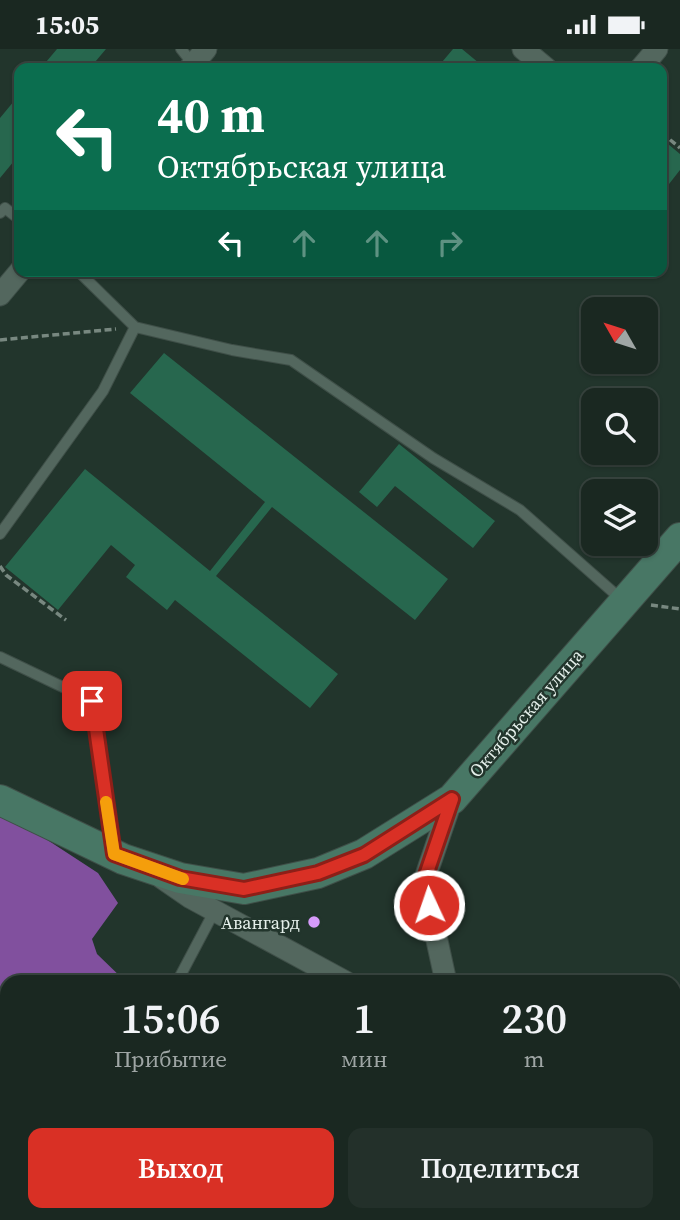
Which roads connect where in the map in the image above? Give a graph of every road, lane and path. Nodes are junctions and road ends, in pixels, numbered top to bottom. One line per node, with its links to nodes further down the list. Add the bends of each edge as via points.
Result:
1 (523, 49): 3 (street)
2 (657, 49): 4 (street)
3 (540, 63)
4 (645, 63)
5 (15, 277): 7 (street)
6 (84, 277): 8 (lane)
7 (0, 295)
8 (135, 327): 9 (path); 10 (lane, via 103,391); 13 (lane, via 291,360 433,458 520,510)
9 (0, 339)
10 (0, 534)
11 (680, 538): 13 (main road, Октябрьская улица)
12 (0, 566): 14 (path)
13 (624, 601): 16 (main road, Октябрьская улица)
14 (66, 620)
15 (0, 657): 18 (lane, via 92,701)
16 (452, 799): 19 (main road, Октябрьская улица, via 364,855 318,873 244,889); 23 (street, via 424,881)
17 (0, 800): 18 (main road, Октябрьская улица)
18 (114, 854): 19 (main road, Октябрьская улица)
19 (146, 867): 20 (street, Октябрьская улица)
20 (215, 911): 21 (lane); 22 (street, Октябрьская улица)
21 (181, 975)
22 (333, 975)
23 (444, 975)

